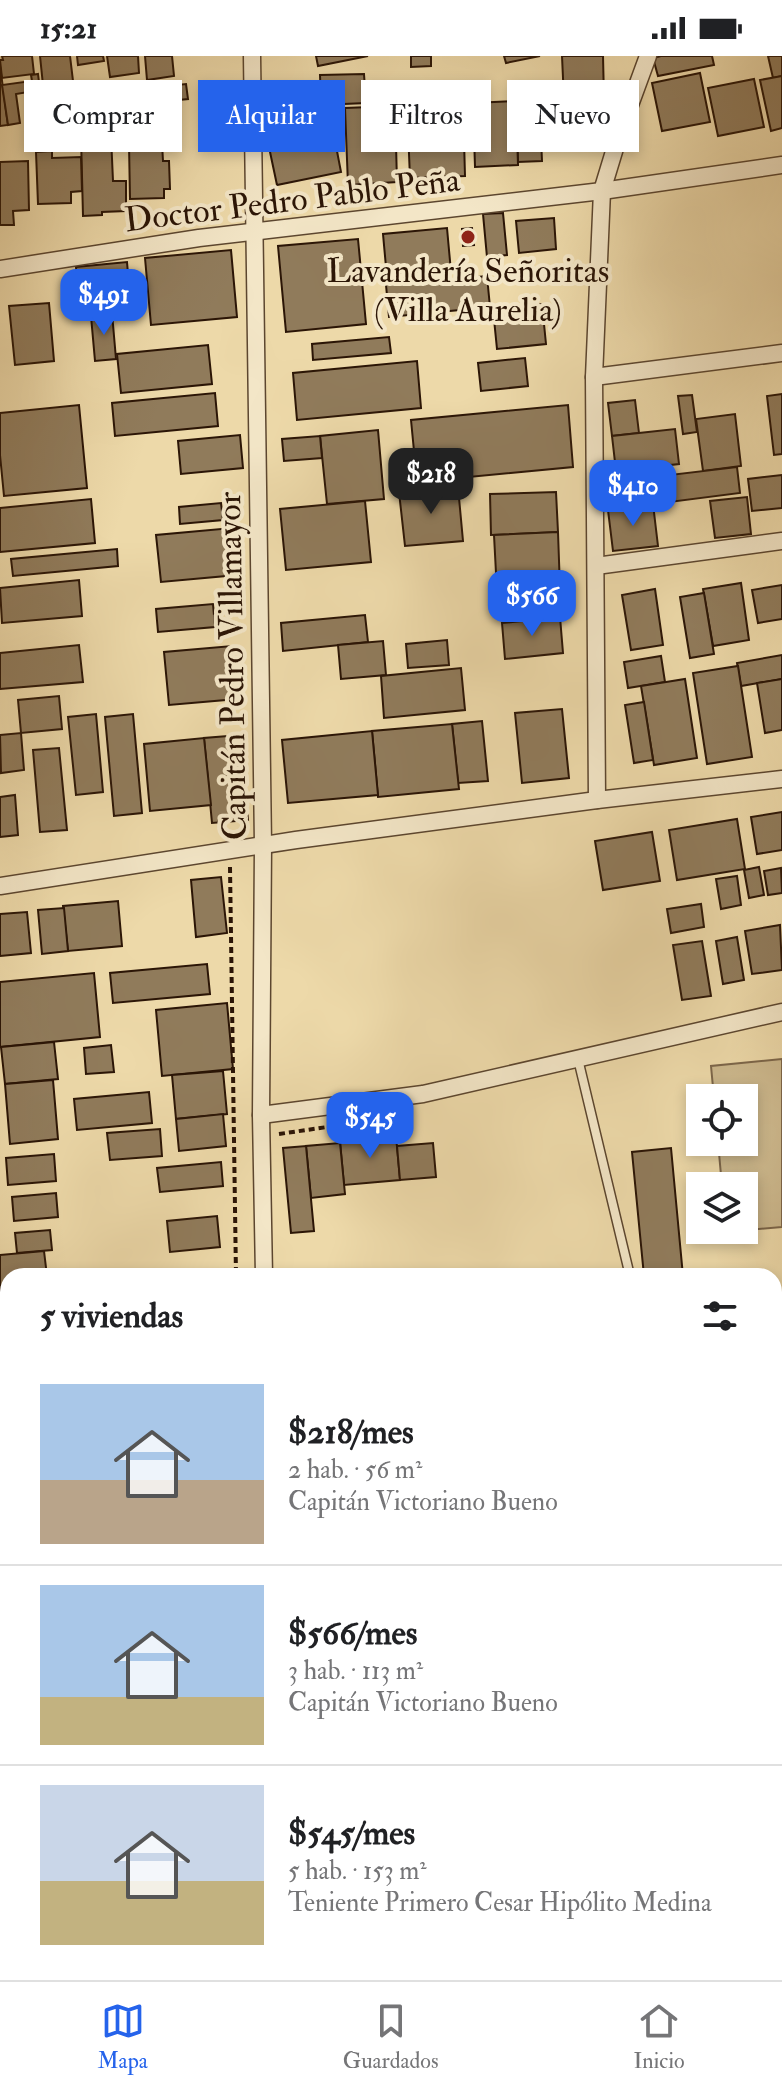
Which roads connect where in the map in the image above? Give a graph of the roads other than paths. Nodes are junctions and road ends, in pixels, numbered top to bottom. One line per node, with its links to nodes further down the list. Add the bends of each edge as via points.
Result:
1 (252, 56): 5 (street, Capitán Pedro Villamayor)
2 (648, 56): 4 (street)
3 (782, 165): 4 (street, Doctor Pedro Pablo Peña)
4 (602, 191): 5 (street, Doctor Pedro Pablo Peña); 8 (street)
5 (255, 231): 6 (street, Doctor Pedro Pablo Peña); 13 (street, Capitán Pedro Villamayor)
6 (0, 269)
7 (782, 353): 8 (street)
8 (594, 377): 10 (street)
9 (782, 541): 10 (street)
10 (596, 566): 12 (street)
11 (782, 779): 12 (street)
12 (597, 800): 13 (street)
13 (263, 845): 14 (street); 17 (street, Capitán Pedro Villamayor)
14 (0, 886)
15 (782, 1012): 16 (street)
16 (578, 1059): 17 (street, via 423,1094); 19 (lane)
17 (261, 1115): 18 (street, Capitán Pedro Villamayor)
18 (264, 1268)
19 (628, 1268)

